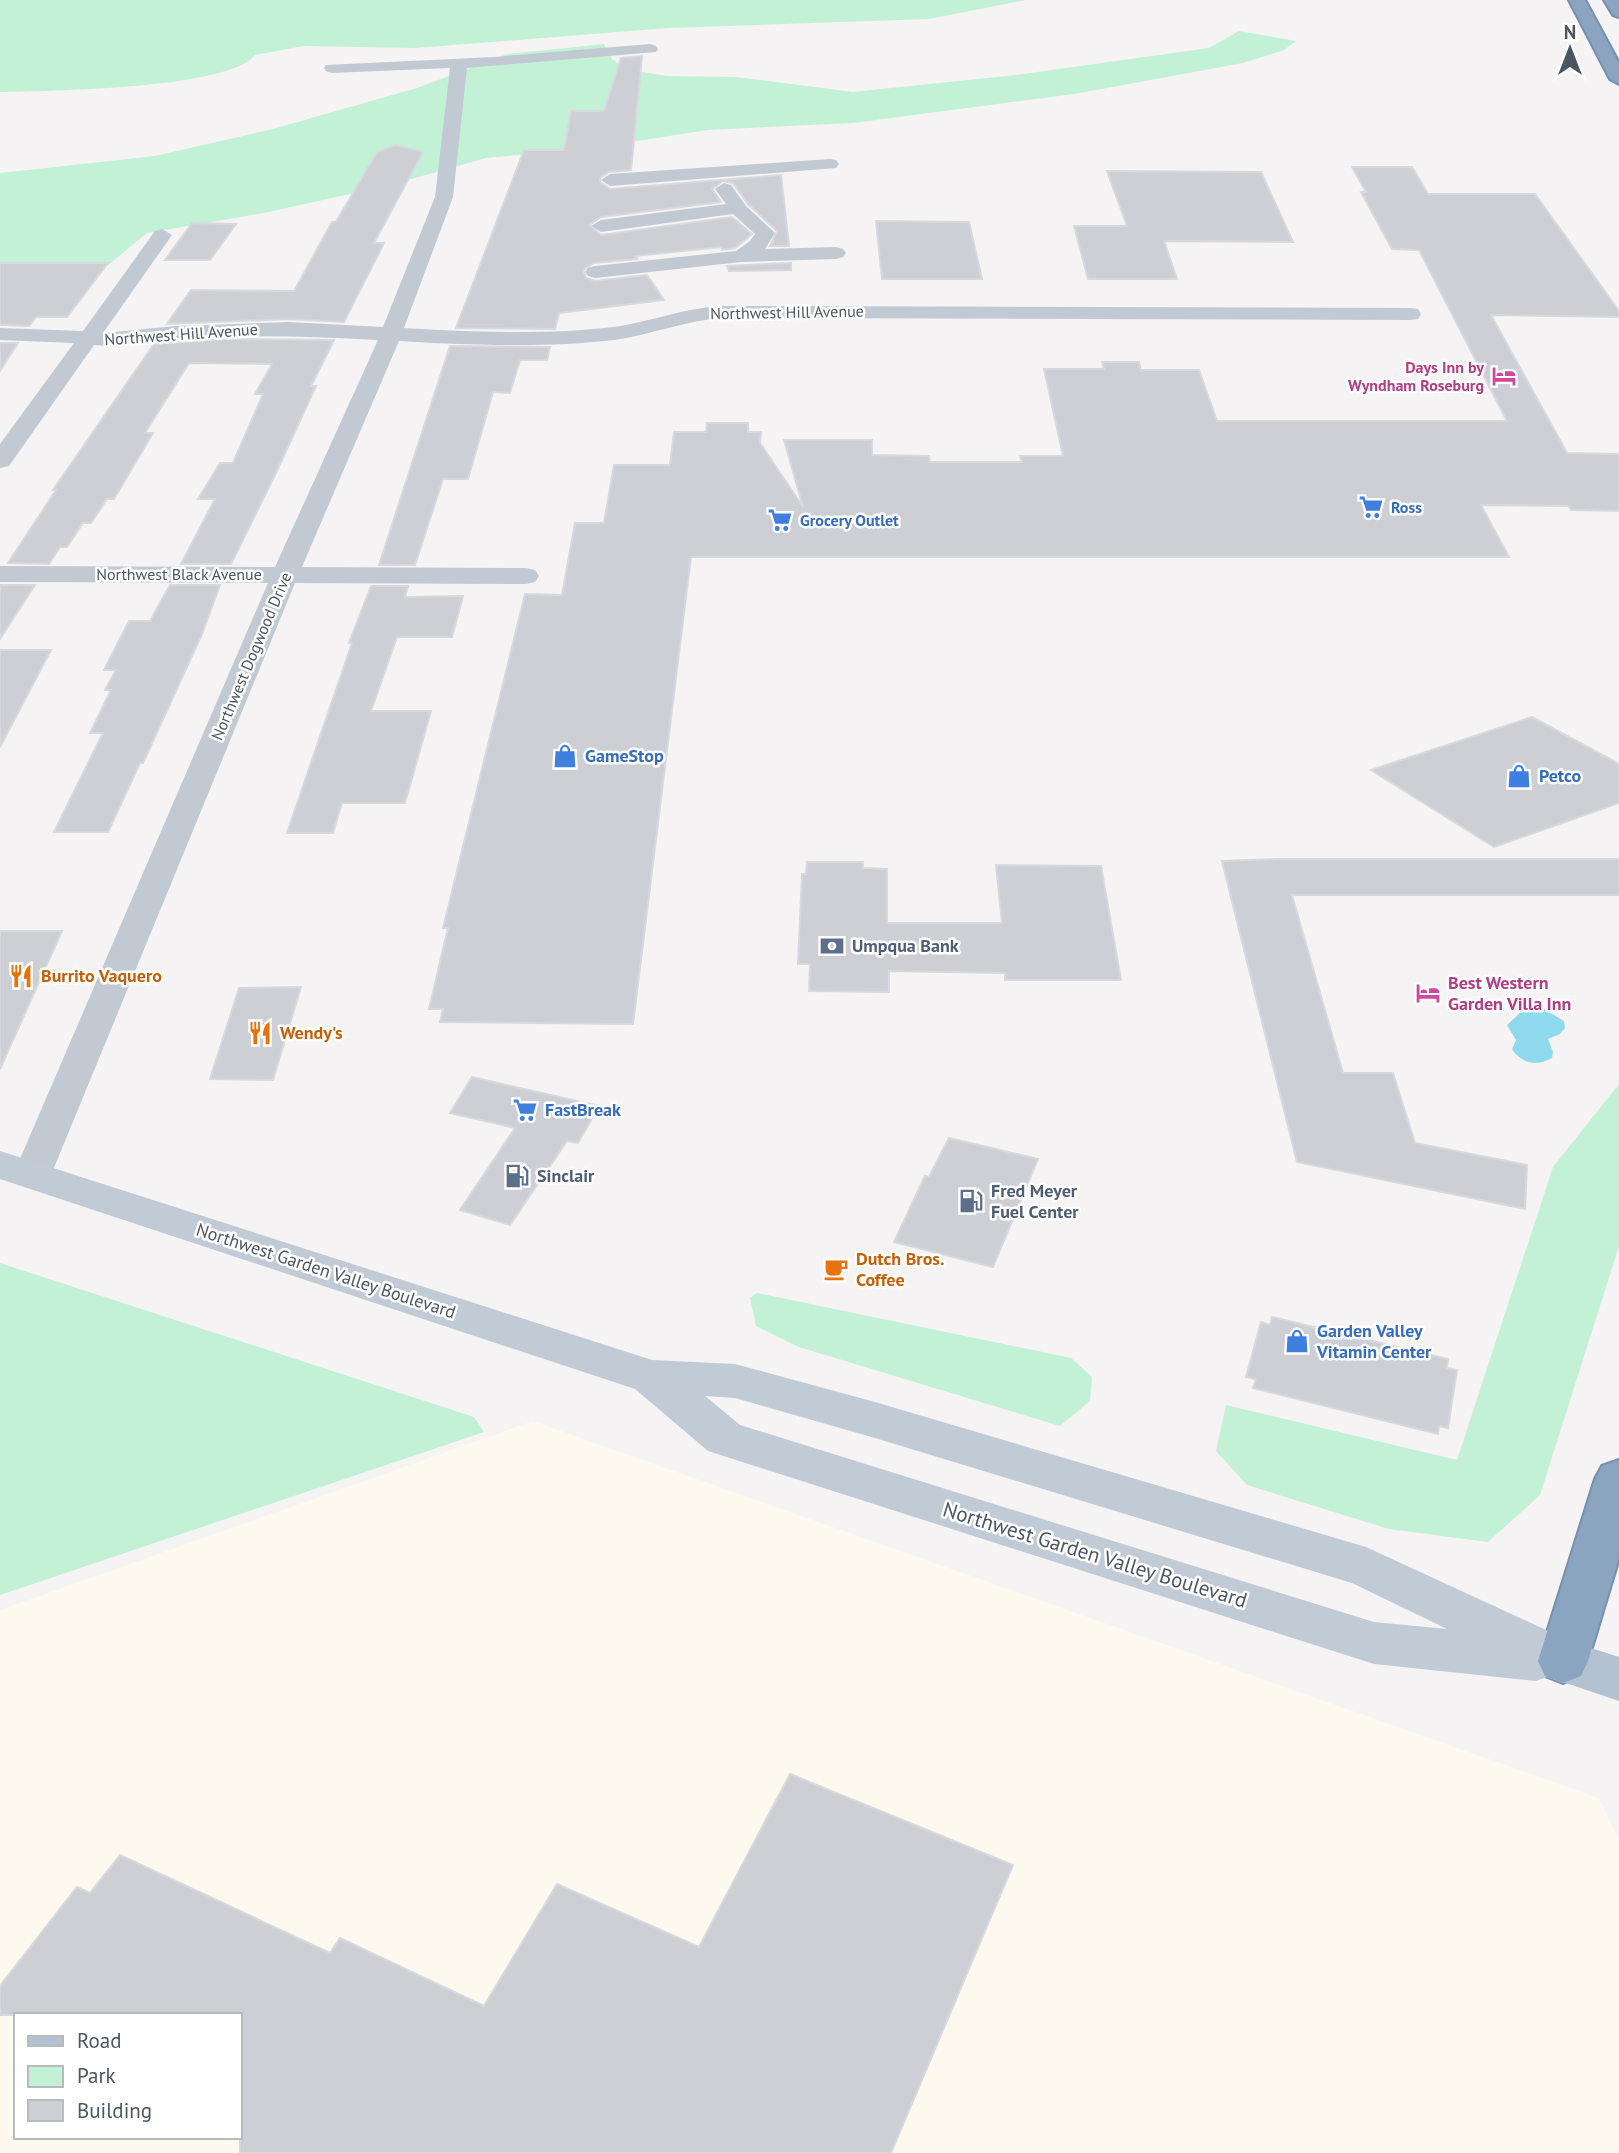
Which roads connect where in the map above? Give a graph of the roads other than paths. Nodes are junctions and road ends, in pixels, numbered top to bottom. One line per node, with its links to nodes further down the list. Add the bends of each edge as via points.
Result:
1 (1577, 0): 7 (highway)
2 (1612, 0): 3 (highway)
3 (1619, 12)
4 (650, 48): 5 (street)
5 (458, 64): 6 (street); 23 (street, Northwest Dogwood Drive, via 444,197)
6 (332, 68)
7 (1619, 79)
8 (830, 164): 9 (street)
9 (709, 173): 10 (street); 11 (street)
10 (610, 180)
11 (737, 208): 12 (street); 15 (street, via 765,233 758,245)
12 (601, 226)
13 (162, 235): 24 (street)
14 (836, 253): 15 (street)
15 (741, 256): 17 (street)
16 (595, 272): 17 (street)
17 (689, 278): 20 (street)
18 (708, 293): 19 (street)
19 (724, 312): 20 (street, Northwest Hill Avenue); 21 (street, Northwest Hill Avenue)
20 (699, 313): 23 (street, Northwest Hill Avenue, via 617,333 577,337)
21 (1410, 314)
22 (0, 334): 24 (street, Northwest Hill Avenue)
23 (391, 334): 24 (street, Northwest Hill Avenue, via 250,328); 27 (street, Northwest Dogwood Drive)
24 (86, 338): 25 (street)
25 (0, 461)
26 (0, 574): 27 (street, Northwest Black Avenue)
27 (285, 575): 28 (street, Northwest Black Avenue); 29 (street, Northwest Dogwood Drive)
28 (526, 576)
29 (16, 1170): 30 (main road, Northwest Garden Valley Boulevard)
30 (651, 1377): 32 (main road, Northwest Garden Valley Boulevard, via 735,1381 1366,1567); 32 (main road, Northwest Garden Valley Boulevard, via 724,1438 1374,1643)
31 (1619, 1479): 32 (highway)
32 (1563, 1661): 33 (main road, Northwest Garden Valley Boulevard)
33 (1619, 1679)

